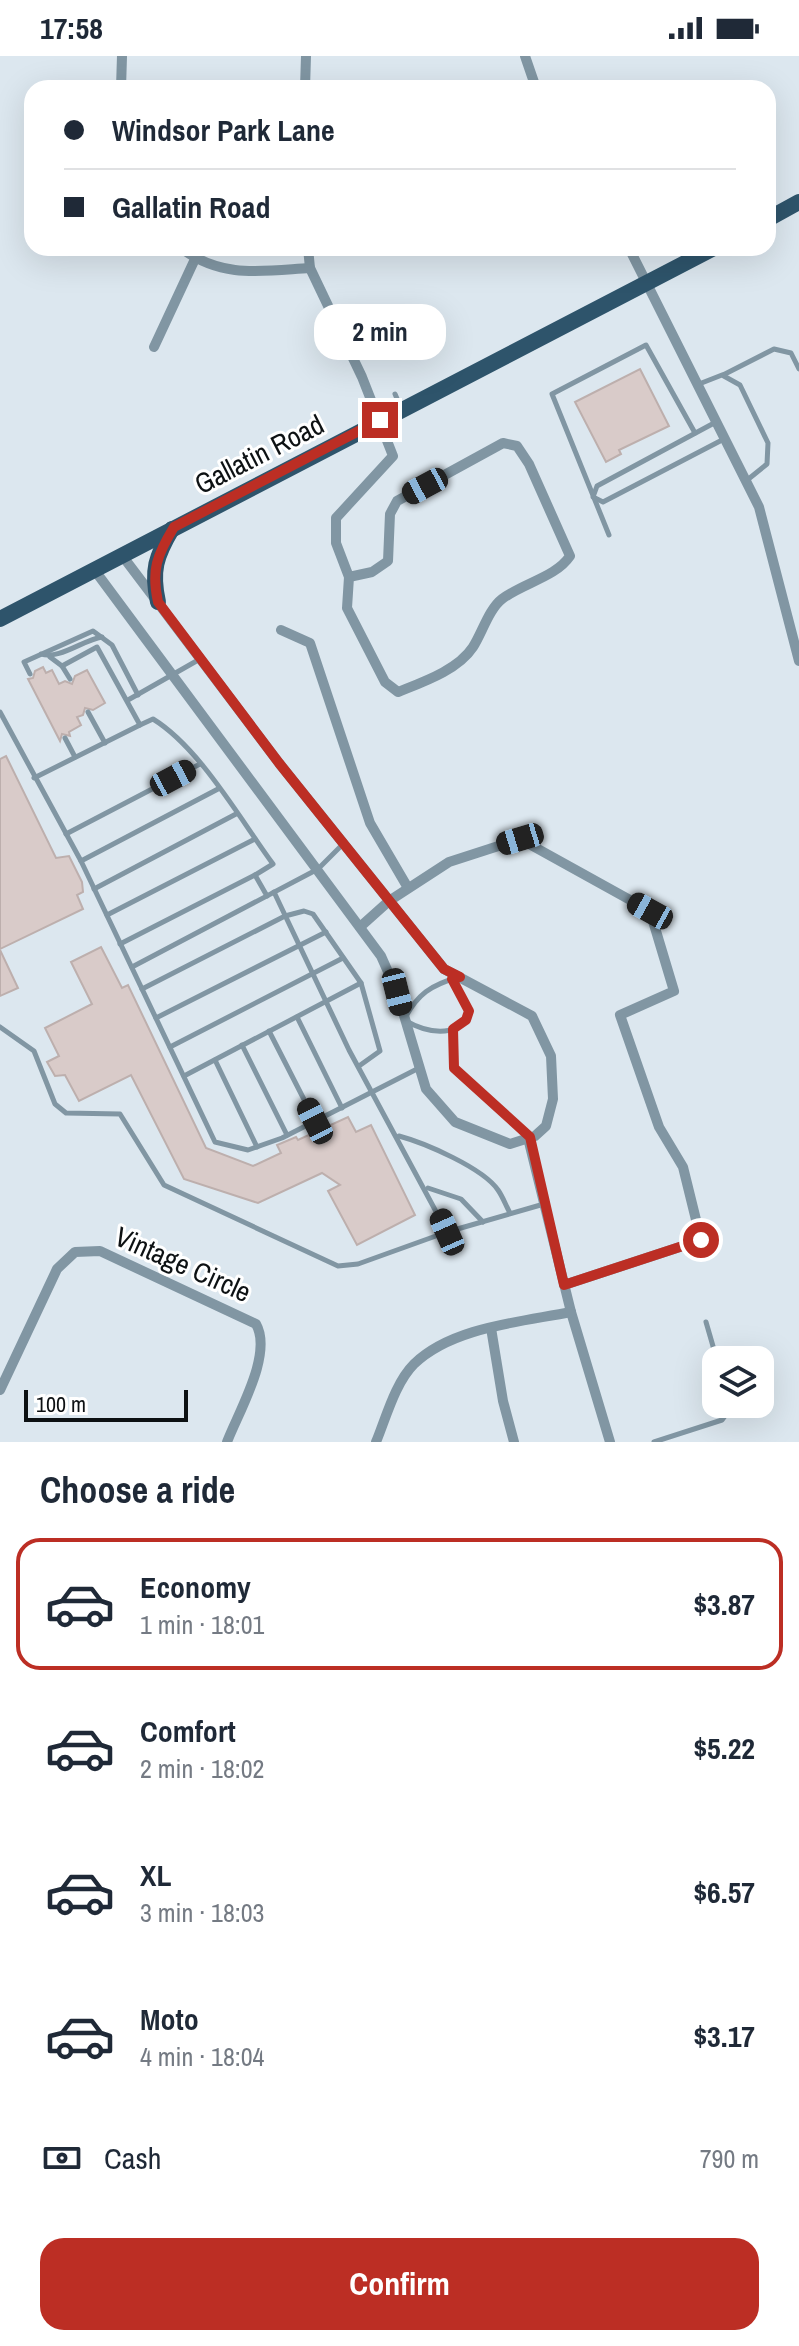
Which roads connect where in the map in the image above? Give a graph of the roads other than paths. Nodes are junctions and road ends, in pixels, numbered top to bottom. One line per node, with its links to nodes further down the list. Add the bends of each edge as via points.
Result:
1 (122, 56): 4 (street)
2 (306, 56): 5 (street)
3 (525, 56): 6 (street)
4 (121, 80)
5 (305, 80)
6 (533, 80)
7 (799, 202): 8 (main road)
8 (776, 215)
9 (191, 256): 13 (street)
10 (309, 256): 14 (street)
11 (634, 256): 15 (street)
12 (699, 256): 15 (main road, Gallatin Road)
13 (195, 259): 14 (street, via 239,273); 16 (street)
14 (310, 268): 20 (street)
15 (649, 283): 19 (street); 20 (main road, Gallatin Road, via 399,402)
16 (154, 347)
17 (799, 369): 18 (lane, via 791,353 774,349)
18 (722, 375): 19 (lane); 24 (lane, via 740,385 768,443 767,464)
19 (699, 384): 21 (street)
20 (380, 420): 26 (main road, Gallatin Road); 30 (street, via 393,456 336,518 336,543)
21 (717, 421): 22 (lane); 23 (street)
22 (695, 433): 25 (lane, via 597,486); 25 (lane, via 646,345 552,394)
23 (725, 438): 24 (street); 25 (lane, via 603,502)
24 (746, 481): 38 (street, via 759,507)
25 (593, 497): 27 (lane)
26 (174, 527): 28 (main road, Gallatin Road); 31 (main road, via 155,560)
27 (609, 535)
28 (121, 554): 29 (main road, Gallatin Road); 31 (street)
29 (93, 568): 32 (main road, Gallatin Road); 41 (street)
30 (349, 577): 30 (street, via 372,572 388,561 390,514 397,501 503,443 517,446 529,464 570,556 562,568 499,601 461,659 398,692 385,682 347,608)
31 (158, 602): 37 (street)
32 (0, 619)
33 (281, 630): 61 (street, via 310,643 370,823)
34 (103, 637): 35 (lane, via 89,631); 36 (lane); 43 (lane)
35 (41, 654): 36 (lane); 40 (lane, via 24,662)
36 (49, 657): 39 (lane)
37 (200, 659): 41 (lane); 57 (street)
38 (799, 661)
39 (62, 666): 42 (lane); 44 (lane, via 97,647)
40 (30, 674)
41 (173, 677): 43 (lane); 59 (street)
42 (70, 679)
43 (138, 695): 44 (lane)
44 (128, 700): 47 (lane)
45 (0, 712): 52 (lane)
46 (88, 712): 49 (lane)
47 (140, 725): 49 (lane); 51 (lane, via 153,719)
48 (65, 738): 50 (lane)
49 (105, 743): 50 (lane)
50 (75, 757): 52 (lane)
51 (200, 764): 53 (lane); 55 (lane)
52 (34, 778): 55 (lane)
53 (218, 789): 54 (lane); 58 (lane)
54 (236, 814): 56 (lane); 62 (lane)
55 (66, 834): 58 (lane)
56 (255, 839): 60 (lane, via 273,864); 66 (lane)
57 (343, 844): 59 (lane); 65 (street)
58 (81, 861): 62 (lane)
59 (318, 869): 63 (lane); 68 (street)
60 (255, 875): 64 (lane); 70 (lane)
61 (408, 888): 65 (street); 103 (street, via 449,862 520,839 650,911 674,991 620,1015 659,1127 683,1167 703,1234 701,1240)
62 (94, 889): 66 (lane)
63 (274, 892): 64 (lane); 67 (lane)
64 (267, 896): 73 (lane)
65 (389, 901): 68 (street); 75 (street)
66 (107, 915): 70 (lane)
67 (285, 916): 69 (lane, via 313,914); 71 (lane); 77 (lane)
68 (360, 927): 81 (street, via 381,956)
69 (326, 932): 71 (lane); 72 (lane)
70 (120, 944): 73 (lane)
71 (299, 945): 74 (lane); 80 (lane)
72 (344, 958): 74 (lane); 76 (lane)
73 (132, 967): 77 (lane)
74 (313, 974): 78 (lane); 86 (lane)
75 (456, 978): 81 (lane, via 424,991); 83 (lane, via 469,1011); 96 (street, via 532,1016 551,1056 553,1099 546,1126)
76 (361, 983): 78 (lane); 88 (lane, via 380,1051)
77 (142, 989): 80 (lane)
78 (326, 1001): 79 (lane); 88 (lane)
79 (297, 1017): 84 (lane); 92 (lane)
80 (156, 1018): 86 (lane)
81 (404, 1020): 83 (lane, via 432,1032); 89 (street)
82 (0, 1027): 102 (lane, via 34,1051 55,1104 66,1113 120,1114 164,1185 338,1266 358,1264)
83 (453, 1029): 96 (lane, via 454,1068)
84 (269, 1031): 85 (lane); 93 (lane)
85 (242, 1045): 87 (lane); 94 (lane)
86 (170, 1047): 90 (lane)
87 (215, 1060): 90 (lane); 97 (lane)
88 (359, 1066): 91 (lane)
89 (419, 1068): 91 (lane); 96 (street, via 426,1089 455,1122 510,1144)
90 (184, 1076): 97 (lane, via 215,1142 248,1150)
91 (373, 1091): 92 (lane); 95 (lane)
92 (342, 1108): 93 (lane)
93 (315, 1121): 94 (lane)
94 (287, 1135): 97 (lane)
95 (398, 1136): 98 (lane); 100 (lane, via 425,1142 479,1175 497,1188)
96 (529, 1138): 99 (street)
97 (257, 1147)
98 (426, 1188): 101 (lane, via 461,1199); 102 (lane)
99 (544, 1204): 100 (lane); 103 (street)
100 (510, 1213): 101 (lane)
101 (483, 1222): 102 (lane)
102 (447, 1232)
103 (564, 1285): 104 (street)
104 (571, 1312): 106 (street); 113 (street)
105 (706, 1322): 107 (lane)
106 (491, 1328): 111 (street, via 441,1345 413,1365); 112 (street)
107 (713, 1346)
108 (0, 1390): 110 (street, Vintage Circle, via 57,1269 75,1252 100,1251 256,1324 262,1354)
109 (723, 1418): 114 (lane)
110 (227, 1442)
111 (376, 1442)
112 (514, 1442)
113 (610, 1442)
114 (654, 1442)

